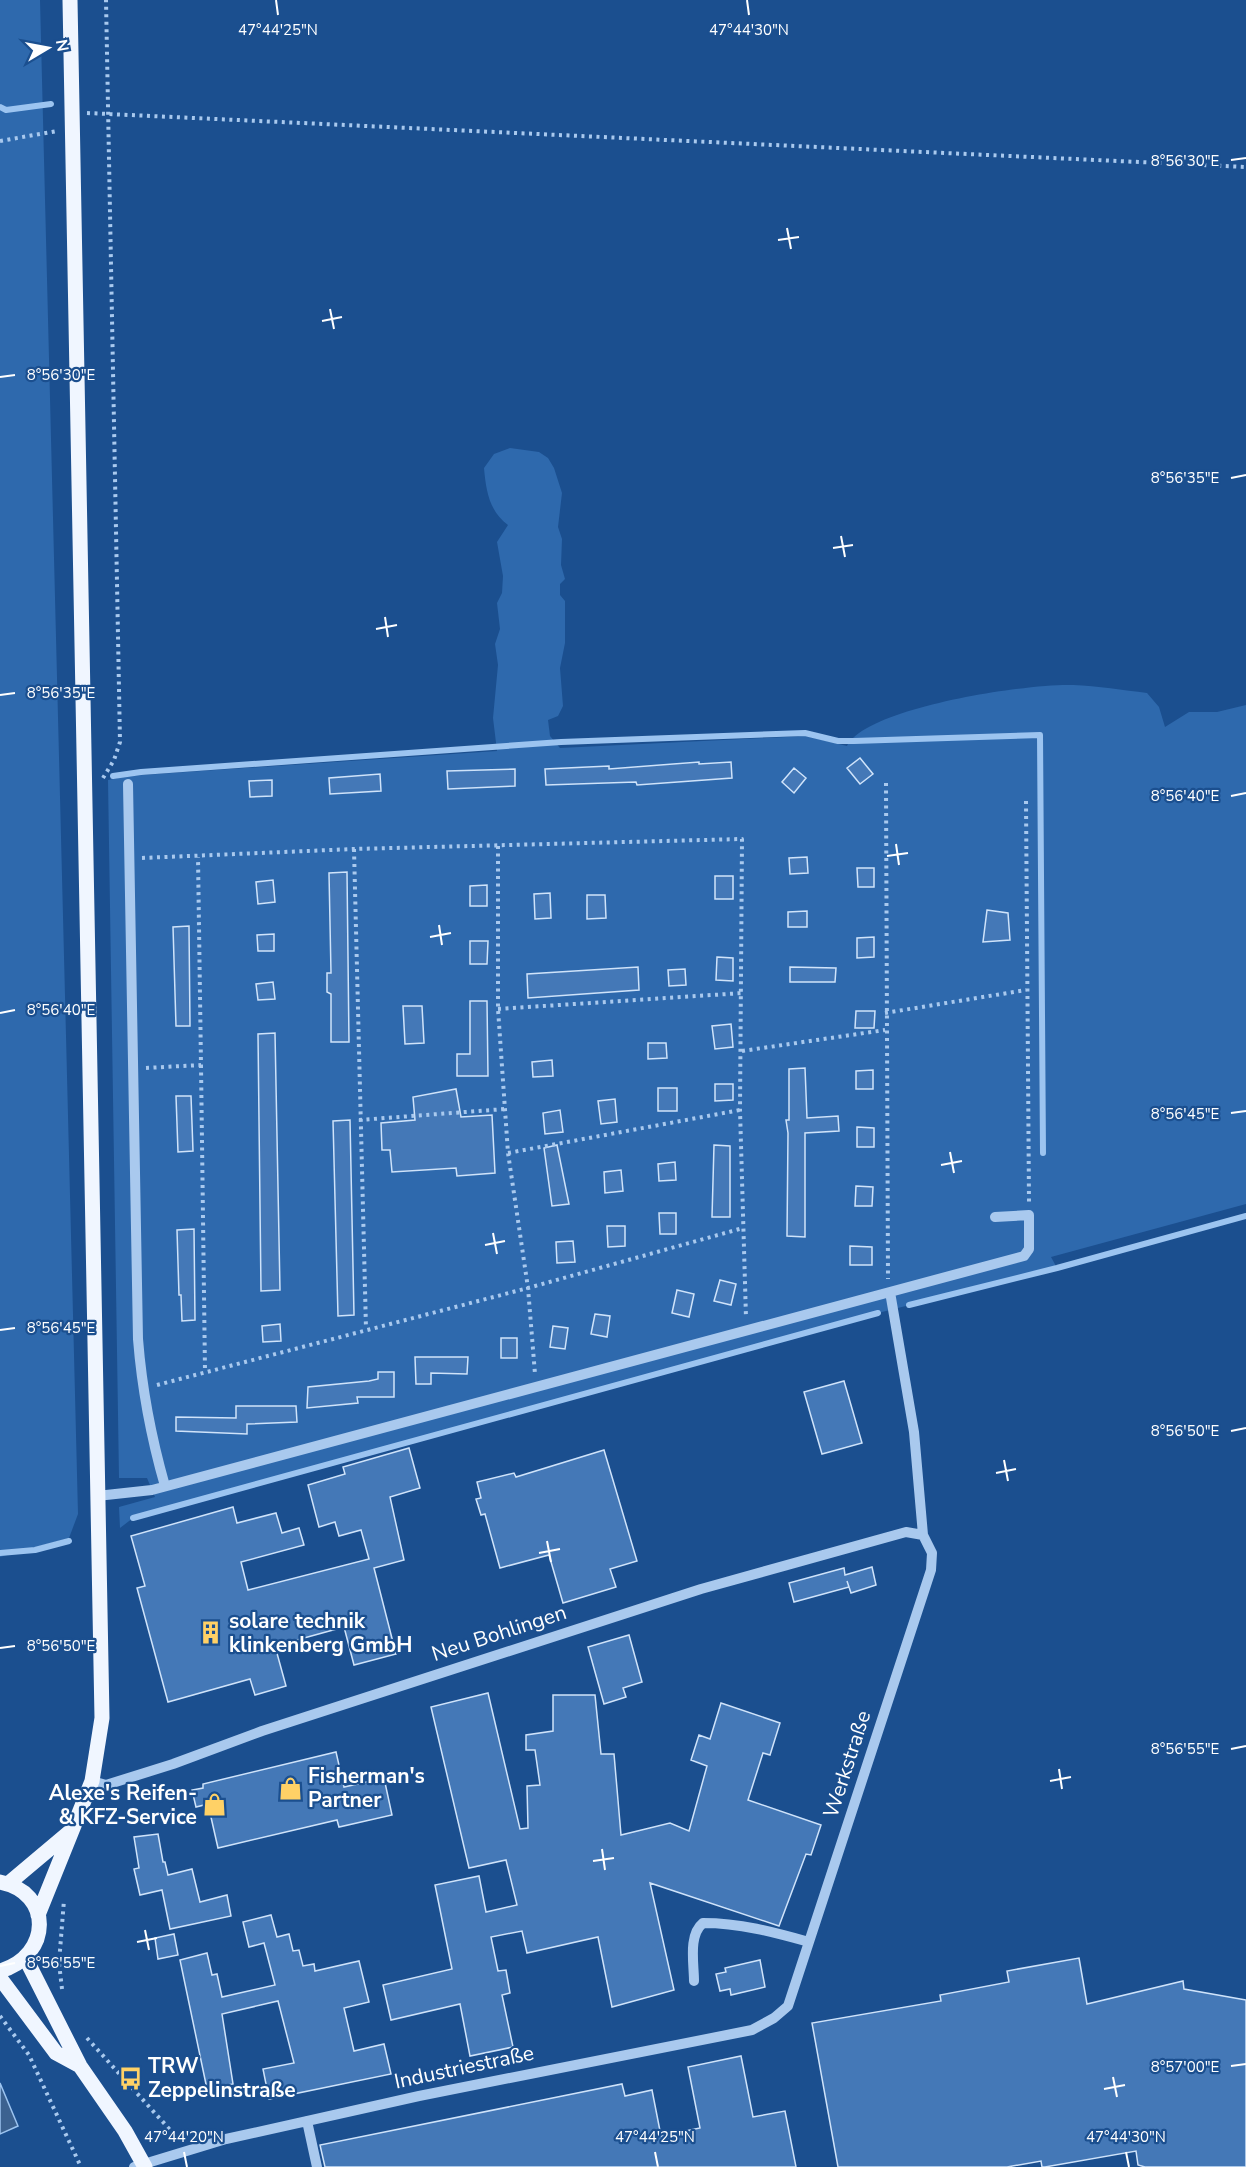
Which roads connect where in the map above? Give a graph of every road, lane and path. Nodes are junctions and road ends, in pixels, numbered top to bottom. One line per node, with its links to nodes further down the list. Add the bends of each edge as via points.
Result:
1 (70, 0): 4 (main road)
2 (106, 0): 3 (path)
3 (107, 114): 6 (path); 7 (path, via 120,742)
4 (72, 128): 5 (path); 38 (main road)
5 (0, 141)
6 (1246, 167)
7 (102, 780)
8 (886, 783): 18 (path)
9 (128, 784): 14 (street)
10 (1026, 801): 15 (path)
11 (498, 846): 12 (path); 16 (path, via 742,839); 17 (path)
12 (354, 849): 13 (path); 25 (path)
13 (198, 857): 14 (path); 21 (path)
14 (130, 858): 22 (street)
15 (1026, 990): 18 (path); 27 (path)
16 (743, 993): 17 (path); 20 (path)
17 (498, 1009): 23 (path)
18 (885, 1013): 19 (path)
19 (885, 1030): 20 (path); 31 (path)
20 (742, 1051): 24 (path)
21 (201, 1065): 22 (path); 34 (path)
22 (133, 1068): 36 (street)
23 (505, 1109): 25 (path); 26 (path)
24 (740, 1110): 26 (path); 29 (path)
25 (359, 1120): 32 (path)
26 (508, 1153): 30 (path)
27 (1029, 1215): 28 (street); 31 (street, via 1029,1249 1024,1256)
28 (995, 1216)
29 (742, 1228): 30 (path); 33 (path)
30 (528, 1288): 32 (path); 35 (path)
31 (890, 1292): 33 (street); 39 (street, Werkstraße, via 914,1432)
32 (366, 1329): 34 (path)
33 (748, 1329): 35 (street)
34 (205, 1371): 36 (path)
35 (538, 1386): 37 (street)
36 (142, 1390): 37 (street)
37 (165, 1486): 38 (street)
38 (97, 1497): 40 (main road, via 102,1718)
39 (922, 1535): 40 (street, Neu Bohlingen, via 906,1532 701,1589 262,1731 173,1764 106,1785); 45 (street, Werkstraße, via 932,1552 931,1570)
40 (92, 1781): 41 (main road)
41 (74, 1828): 42 (main road); 44 (main road)
42 (5, 1883): 44 (main road, via 24,1892)
43 (64, 1895): 50 (path, via 59,1963)
44 (38, 1915): 46 (main road, via 39,1937)
45 (809, 1942): 49 (street, via 760,1928 703,1923 694,1937); 51 (street, Werkstraße)
46 (26, 1959): 47 (main road, via 16,1967); 54 (main road)
47 (0, 1971)
48 (0, 1978): 54 (main road, via 56,2053)
49 (694, 1981)
50 (62, 1991)
51 (788, 2006): 55 (street, Industriestraße, via 752,2030)
52 (0, 2016): 58 (path, via 28,2055)
53 (82, 2031): 56 (path, via 172,2132)
54 (80, 2066): 57 (main road)
55 (307, 2121): 56 (street, Industriestraße); 59 (street)
56 (179, 2153): 57 (street, Industriestraße)
57 (141, 2166)
58 (81, 2167)
59 (317, 2167)

